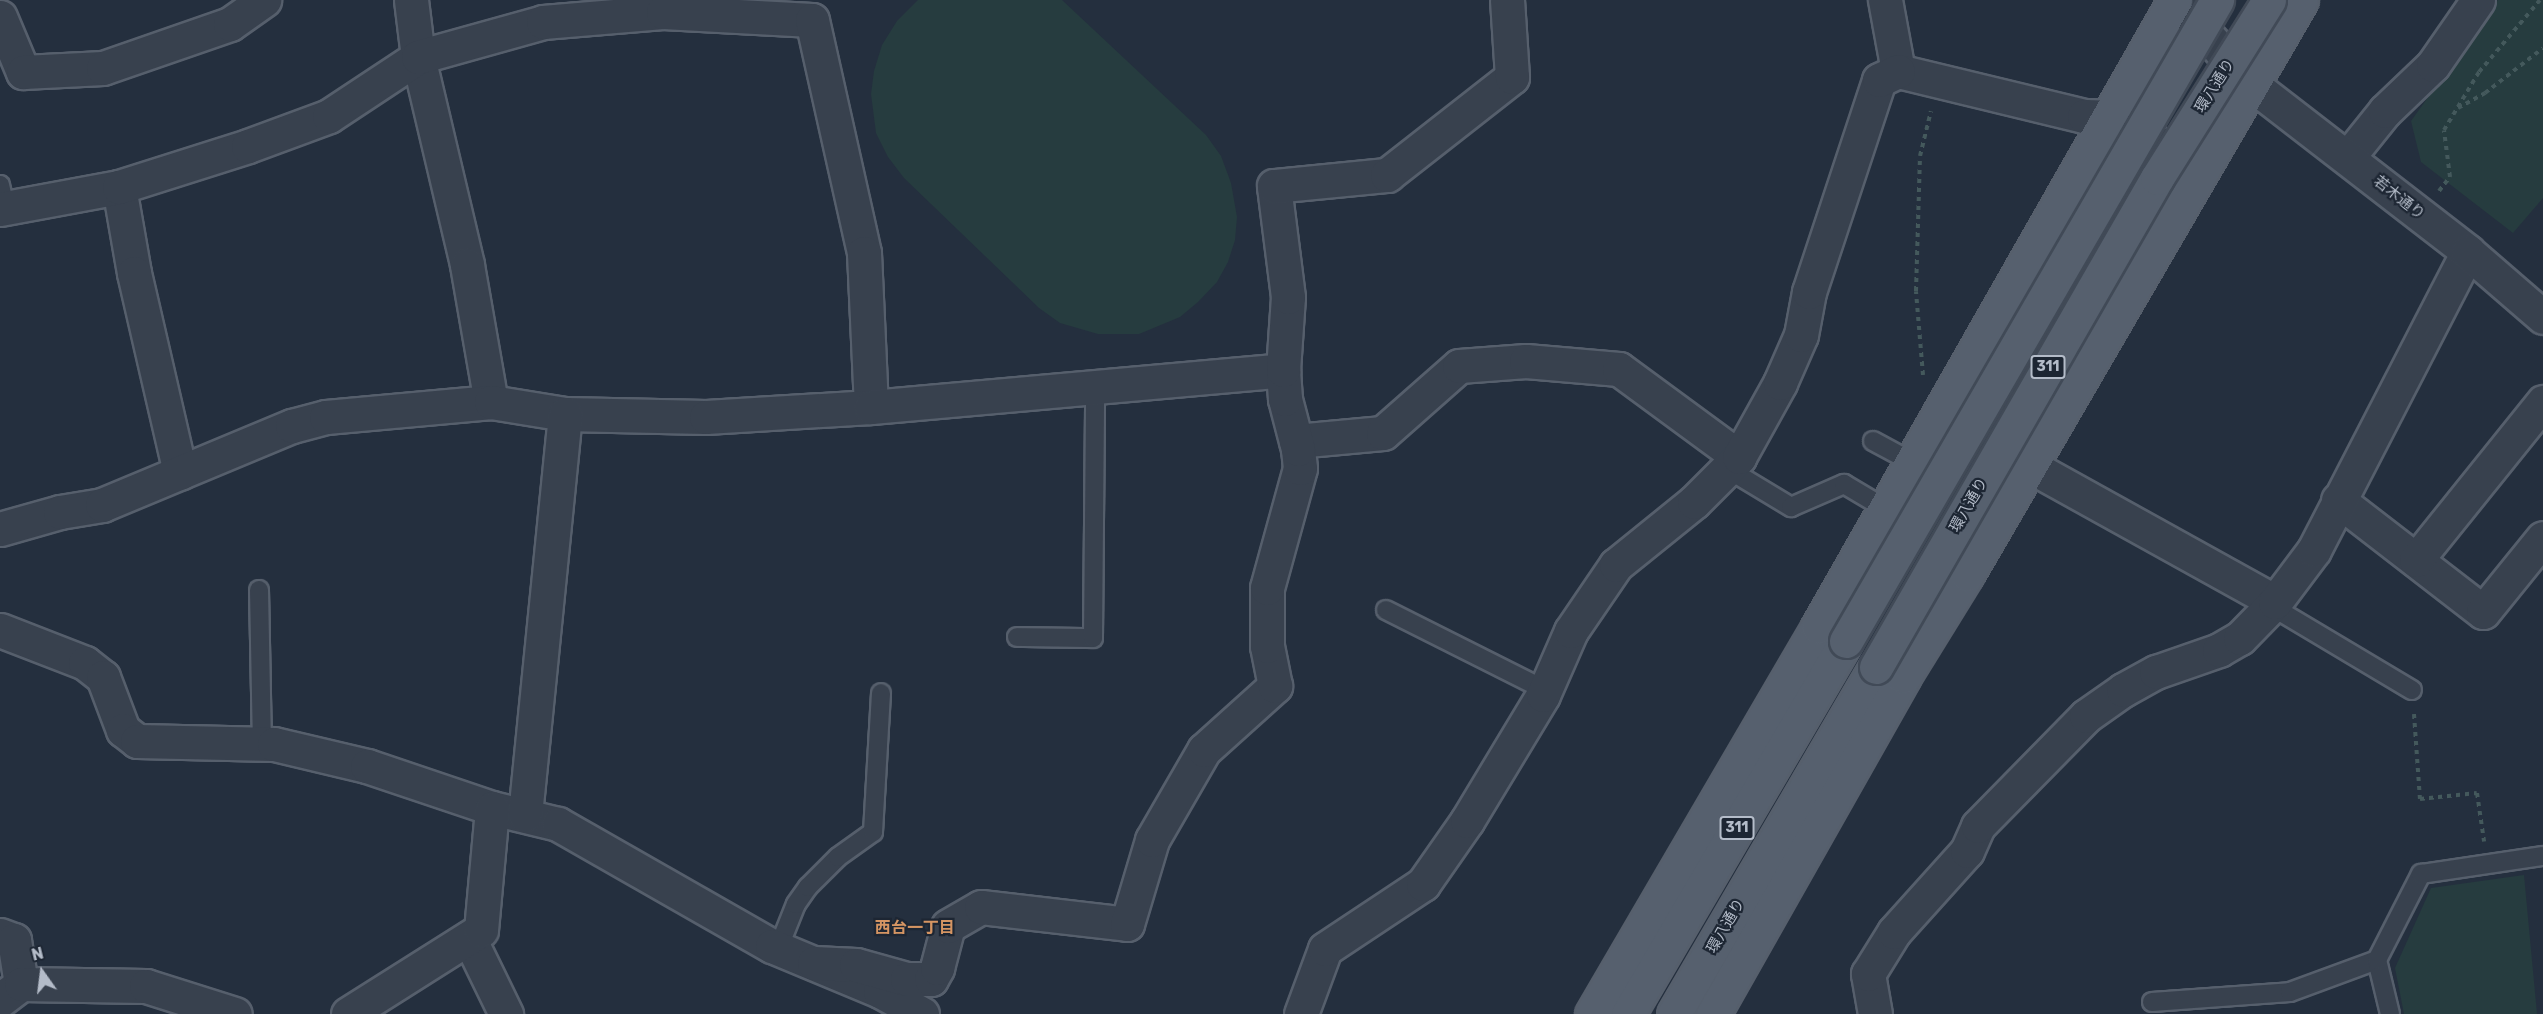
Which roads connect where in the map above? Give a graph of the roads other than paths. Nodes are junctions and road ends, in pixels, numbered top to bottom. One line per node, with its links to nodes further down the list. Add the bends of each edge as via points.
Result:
1 (264, 0): 10 (street, via 230,24 103,68 19,74)
2 (411, 0): 11 (street)
3 (1508, 0): 21 (street, via 1512,77 1387,175 1274,186 1288,297)
4 (1885, 0): 12 (street)
5 (2175, 0): 13 (street, 若木通り); 14 (main road)
6 (2217, 0): 42 (main road, 311, bridge)
7 (2269, 0): 44 (main road, 環八通り / 311, bridge, via 2157,178)
8 (2301, 0): 13 (main road)
9 (2478, 0): 15 (street, via 2433,65 2385,111)
10 (0, 17)
11 (418, 57): 17 (street, via 329,117); 23 (street, via 467,265); 25 (street, via 554,21 663,12 812,20 864,253)
12 (1898, 71): 14 (street, via 2084,116); 30 (street, via 1879,80 1809,292 1801,336 1780,383)
13 (2251, 84): 15 (street, 若木通り); 16 (main road)
14 (2108, 117): 16 (street); 29 (main road)
15 (2348, 157): 19 (street, 若木通り)
16 (2203, 167): 31 (main road)
17 (119, 187): 18 (street); 32 (street, via 134,273)
18 (2, 200)
19 (2468, 252): 20 (street, 若木通り); 33 (street)
20 (2543, 317)
21 (1283, 370): 22 (street); 27 (street, via 1285,399)
22 (1095, 387): 25 (street); 43 (lane, via 1093,638)
23 (491, 402): 26 (street); 32 (street, via 326,417 292,426)
24 (2543, 402): 37 (street)
25 (871, 407): 26 (street, via 706,417)
26 (565, 414): 50 (street)
27 (1296, 441): 30 (street, via 1383,433 1460,366 1526,361 1619,369); 58 (street, via 1300,468 1267,588 1267,646 1275,686 1204,750 1152,840 1127,924 981,907 948,926 931,979 907,979 856,965)
28 (1874, 441): 29 (lane)
29 (1912, 462): 34 (main road)
30 (1734, 463): 34 (lane, via 1791,507 1844,484); 45 (street, via 1695,502 1616,565 1571,631)
31 (2030, 466): 39 (street); 44 (main road)
32 (180, 472): 35 (street, via 102,504)
33 (2338, 501): 37 (street); 39 (street, via 2314,550)
34 (1886, 509): 42 (main road)
35 (0, 529)
36 (2543, 538): 37 (street, via 2482,612)
37 (2416, 561)
38 (259, 590): 48 (lane)
39 (2273, 604): 46 (lane); 70 (street, via 2240,638 2219,650 2156,672 2086,716 1978,826 1967,851 1894,932 1868,974)
40 (1386, 610): 45 (lane)
41 (0, 630): 48 (street, via 85,663 103,676 123,730 137,741)
42 (1832, 634): 56 (main road, 311); 56 (main road)
43 (1017, 637)
44 (1890, 671): 51 (main road); 60 (main road, 環八通り / 311); 62 (main road)
45 (1545, 690): 67 (street, via 1467,821 1423,884 1325,949)
46 (2412, 690)
47 (881, 693): 55 (lane, via 873,832 838,857 808,887 796,904)
48 (262, 744): 49 (street, via 367,766)
49 (492, 808): 50 (street); 54 (street, via 481,930)
50 (525, 814): 55 (street, via 558,824)
51 (1803, 822): 60 (main road); 62 (main road)
52 (2543, 856): 57 (lane, via 2421,874)
53 (0, 935): 59 (street, via 14,940)
54 (469, 938): 64 (street); 65 (street)
55 (778, 949): 58 (street)
56 (1645, 957): 68 (main road); 69 (main road, 311)
57 (2377, 960): 61 (lane, via 2290,992); 71 (lane)
58 (814, 963): 66 (street)
59 (11, 992): 63 (street, via 146,986)
60 (1682, 1002)
61 (2152, 1002)
62 (1716, 1009)
63 (235, 1014)
64 (348, 1014)
65 (506, 1014)
66 (922, 1014)
67 (1301, 1014)
68 (1592, 1014)
69 (1628, 1014)
70 (1875, 1014)
71 (2390, 1014)

